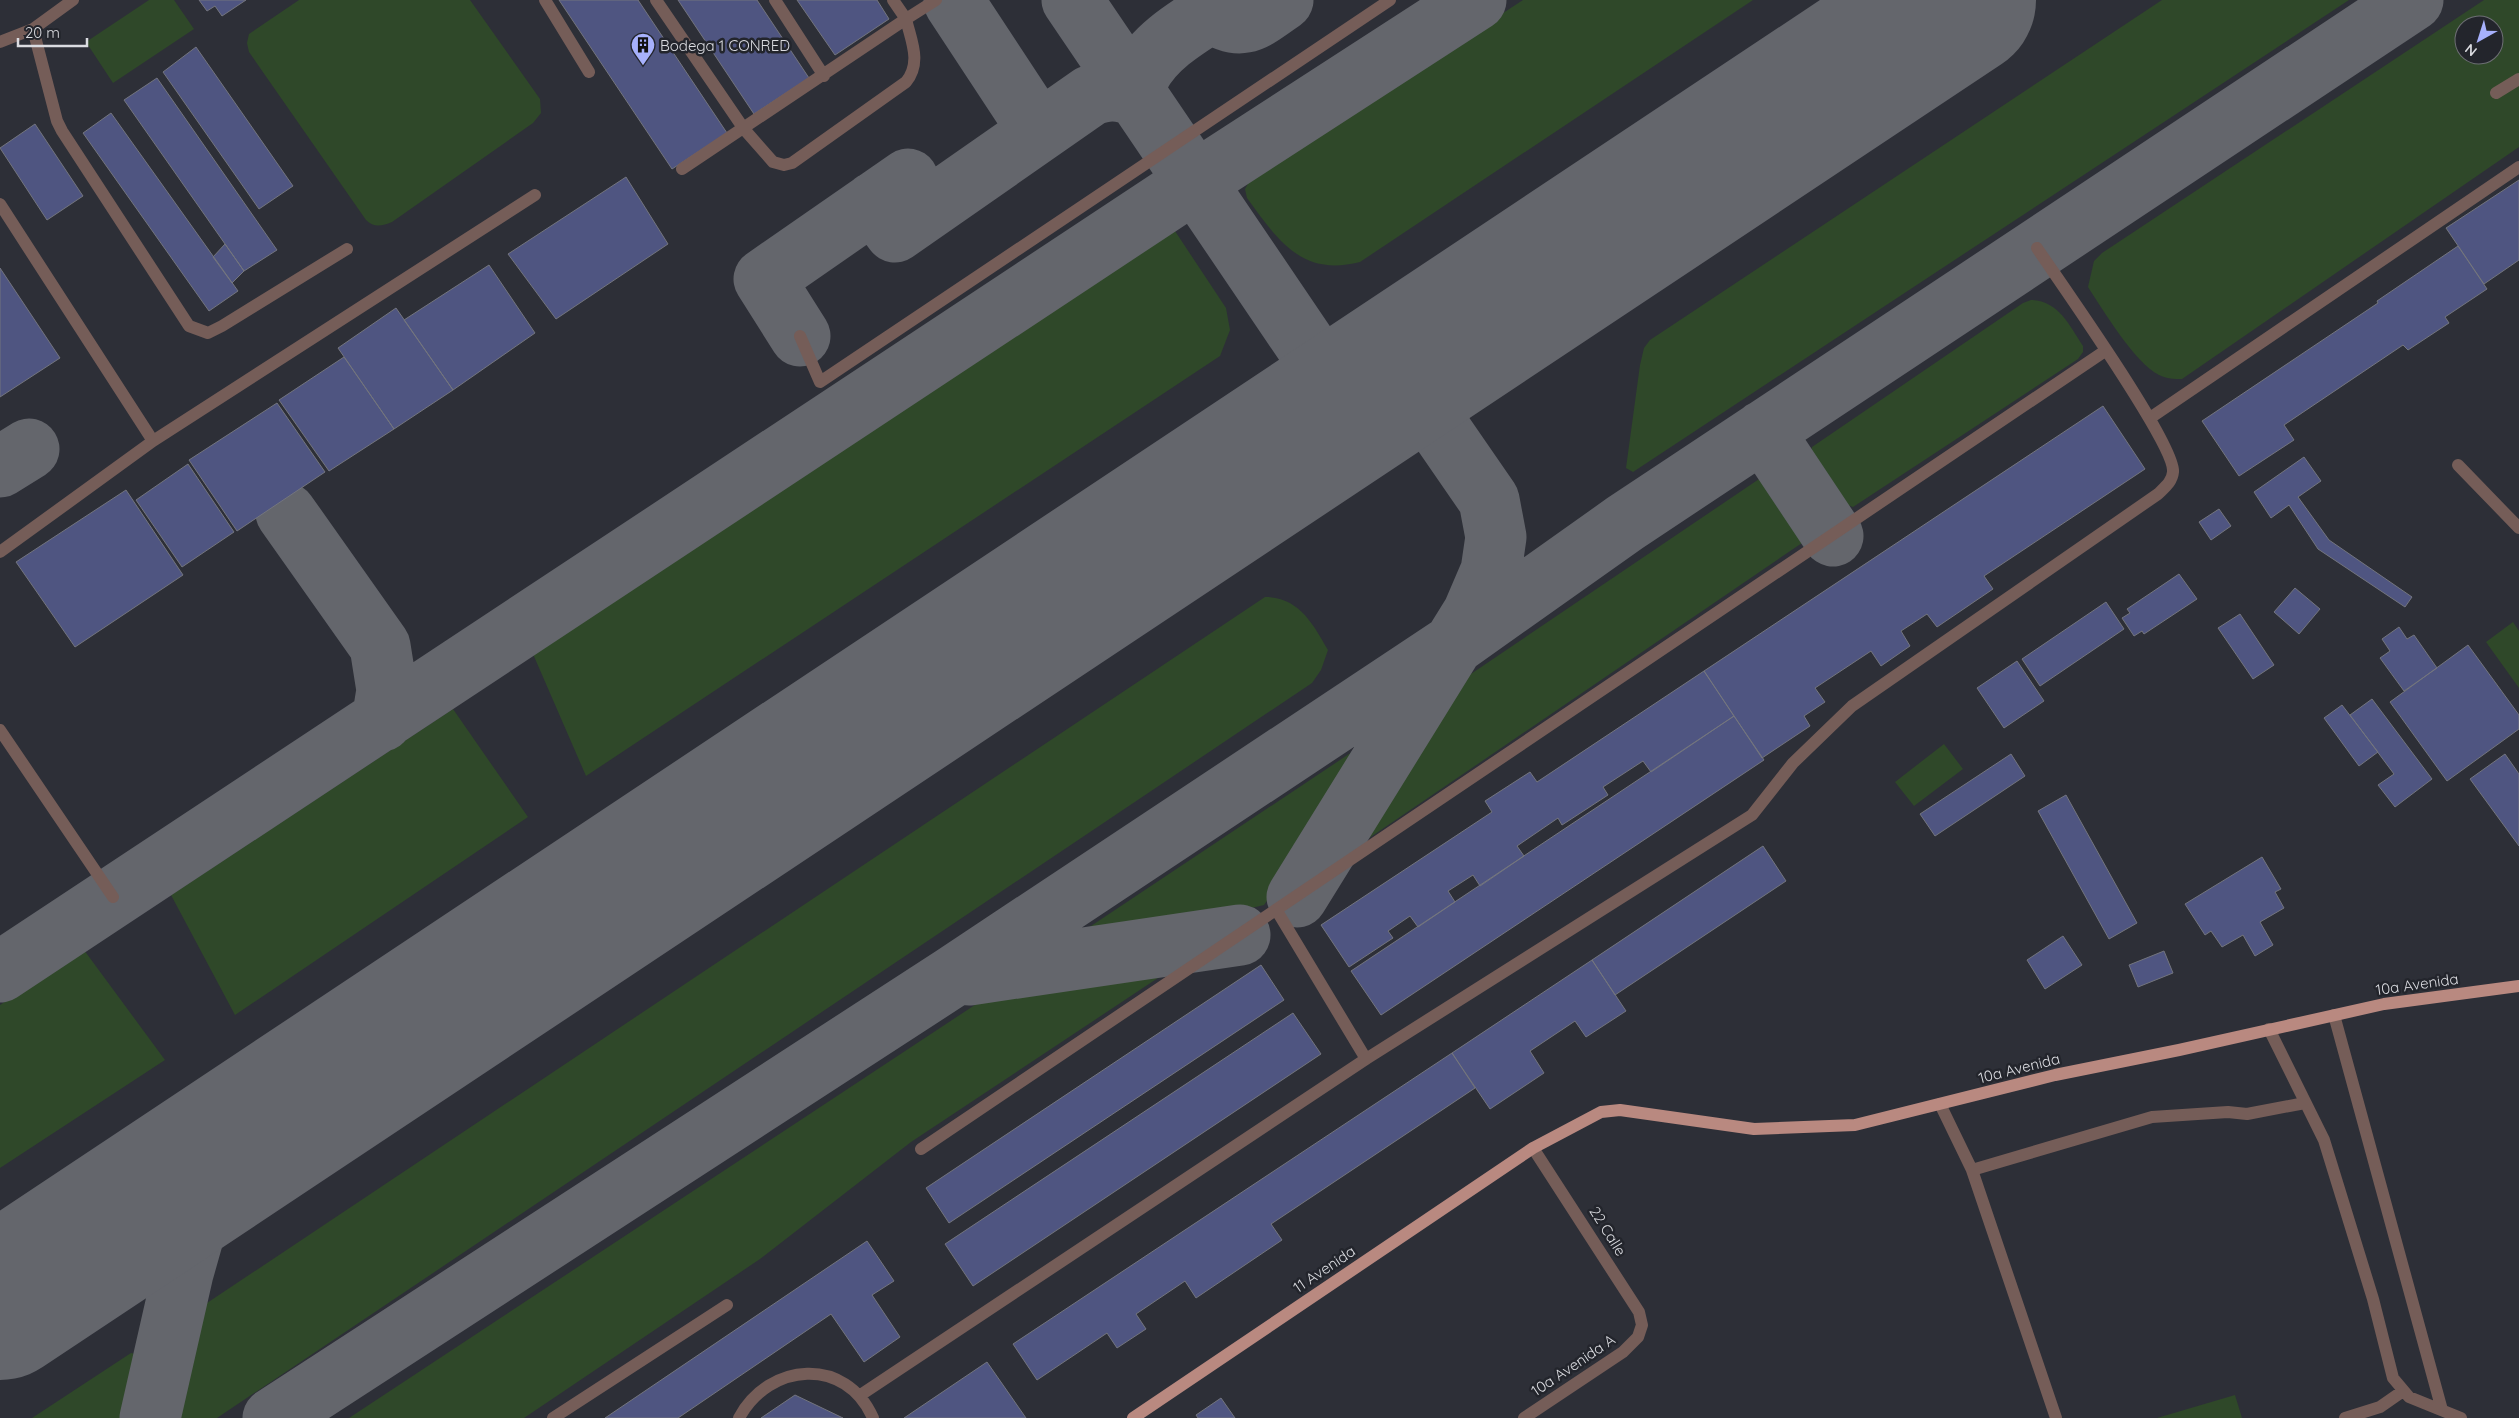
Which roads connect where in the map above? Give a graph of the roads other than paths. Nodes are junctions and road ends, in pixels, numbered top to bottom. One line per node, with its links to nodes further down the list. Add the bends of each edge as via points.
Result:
1 (73, 0): 9 (street)
2 (545, 0): 11 (street)
3 (656, 0): 15 (street)
4 (775, 0): 12 (street)
5 (893, 0): 8 (street)
6 (936, 0): 8 (street)
7 (1390, 0): 22 (street, via 820,382)
8 (906, 19): 12 (street); 15 (street, via 916,63 906,82 792,163 773,162)
9 (33, 29): 10 (street); 21 (street, via 62,131 189,326 208,332 222,326)
10 (0, 42)
11 (589, 72)
12 (824, 76): 15 (street)
13 (2519, 79): 14 (street)
14 (2496, 93)
15 (744, 129): 17 (street)
16 (2519, 167): 24 (street)
17 (682, 169)
18 (534, 195): 25 (street)
19 (0, 204): 25 (street)
20 (2037, 248): 23 (street)
21 (347, 249)
22 (800, 336)
23 (2105, 351): 24 (street); 31 (street)
24 (2150, 418): 35 (street, via 2173,471 2170,482 2158,494 1852,706 1793,763 1752,815)
25 (153, 441): 28 (street)
26 (2458, 465): 27 (street)
27 (2519, 528)
28 (0, 552)
29 (0, 730): 30 (street)
30 (113, 898)
31 (1277, 911): 35 (street); 39 (street)
32 (2519, 986): 33 (main road, 10a Avenida, via 2384,1004)
33 (2334, 1015): 34 (main road, 10a Avenida); 45 (street)
34 (2269, 1029): 36 (street); 37 (main road, 10a Avenida, via 2055,1075)
35 (1366, 1059): 44 (street)
36 (2306, 1103): 40 (street, via 2247,1114 2228,1112 2152,1117); 43 (street, via 2324,1140 2373,1299 2393,1378)
37 (1940, 1104): 38 (main road, 10a Avenida, via 1855,1125 1754,1129 1620,1110 1601,1112); 40 (street)
38 (1533, 1148): 42 (street, 22 Calle, via 1639,1312 1642,1325); 47 (main road, 11 Avenida)
39 (921, 1149)
40 (1972, 1170): 52 (street)
41 (727, 1305): 48 (street)
42 (1638, 1337): 46 (street, 10a Avenida A, via 1623,1352)
43 (2403, 1391): 45 (street, via 2409,1397); 53 (street, via 2380,1408)
44 (859, 1396): 49 (street, via 832,1378 800,1374 770,1383 751,1399); 50 (street)
45 (2442, 1410): 54 (street)
46 (1539, 1414): 51 (street, 10a Avenida A)
47 (1141, 1416)
48 (553, 1418)
49 (739, 1418)
50 (873, 1418)
51 (1524, 1418)
52 (2056, 1418)
53 (2345, 1418)
54 (2462, 1418)

